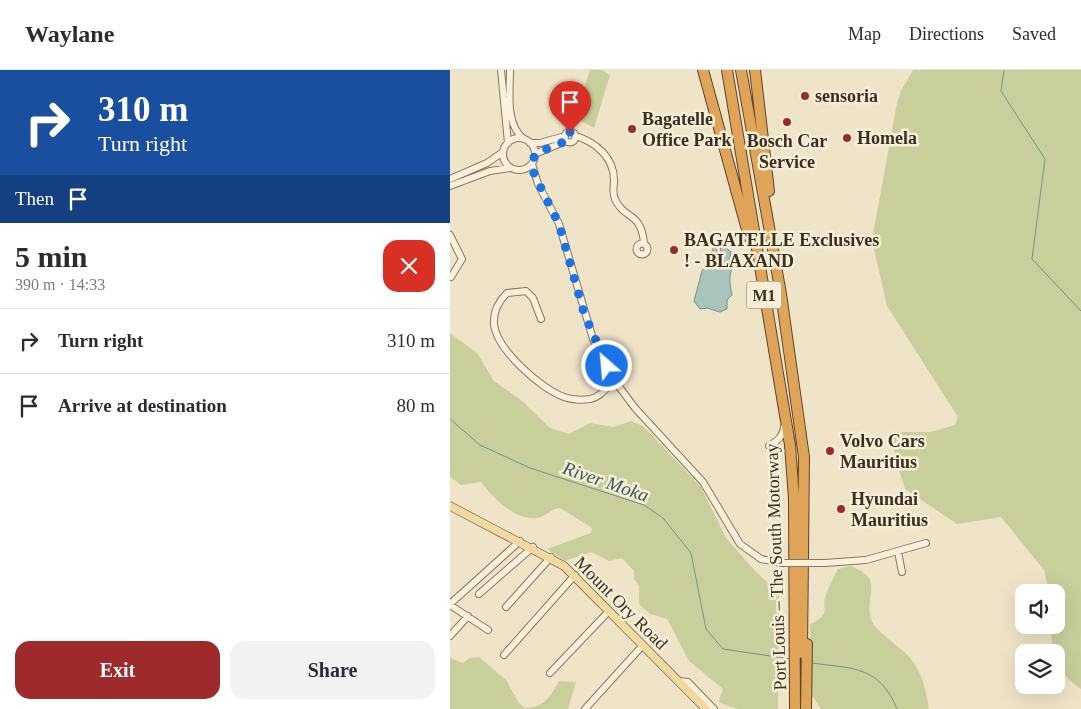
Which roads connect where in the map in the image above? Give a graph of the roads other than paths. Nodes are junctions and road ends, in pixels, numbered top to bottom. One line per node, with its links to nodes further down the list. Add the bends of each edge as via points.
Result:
1 (501, 70): 9 (street)
2 (510, 70): 8 (street, via 513,123 518,134)
3 (703, 70): 20 (highway)
4 (727, 70): 20 (highway, Port Louis – The South Motorway / M1)
5 (741, 70): 22 (highway, Port Louis – The South Motorway / M1)
6 (755, 70): 22 (highway)
7 (565, 138): 8 (street); 11 (street); 19 (street, via 570,132 589,140 605,155 614,178 616,200 639,222)
8 (528, 142): 9 (street, via 516,139); 11 (street)
9 (508, 143): 10 (street)
10 (503, 152): 13 (street, via 504,161); 15 (street, via 487,163)
11 (535, 154): 12 (street)
12 (532, 164): 14 (street); 16 (street)
13 (510, 168): 14 (street); 17 (street, via 490,171)
14 (519, 170): 16 (street)
15 (450, 179)
16 (538, 184): 24 (street, via 559,224 584,313)
17 (450, 186)
18 (450, 235): 21 (street, via 462,259)
19 (644, 243)
20 (760, 274): 25 (highway, Port Louis – The South Motorway / M1)
21 (450, 279)
22 (781, 294): 37 (highway, Port Louis – The South Motorway / M1, via 804,457 805,516)
23 (541, 319): 24 (street, via 533,298 518,290 507,293 497,308 494,326 519,365 564,397 579,400 593,399)
24 (614, 380): 31 (street, bridge, via 635,408 703,482 740,544 761,559 825,564 866,560)
25 (782, 386): 26 (street, via 784,432); 37 (highway, Port Louis – The South Motorway / M1, via 790,445)
26 (769, 446)
27 (450, 506): 28 (main road, Mount Ory Road)
28 (520, 542): 30 (main road, Mount Ory Road); 36 (street)
29 (926, 543): 31 (street)
30 (533, 548): 32 (main road, Mount Ory Road); 35 (street)
31 (898, 552): 33 (street)
32 (551, 557): 34 (main road, Mount Ory Road); 38 (street)
33 (902, 572)
34 (575, 575): 39 (main road, Mount Ory Road); 44 (street)
35 (479, 594)
36 (450, 604): 40 (street)
37 (798, 604): 47 (highway, Port Louis – The South Motorway / M1)
38 (506, 607)
39 (609, 612): 43 (main road, Mount Ory Road); 45 (street)
40 (468, 616): 41 (street); 42 (street)
41 (488, 630)
42 (450, 636)
43 (642, 644): 46 (main road, Mount Ory Road); 48 (street)
44 (504, 655)
45 (550, 672)
46 (678, 682): 49 (main road, Mount Ory Road); 50 (street, via 688,682)
47 (799, 706)
48 (585, 709)
49 (706, 709)
50 (714, 709)

